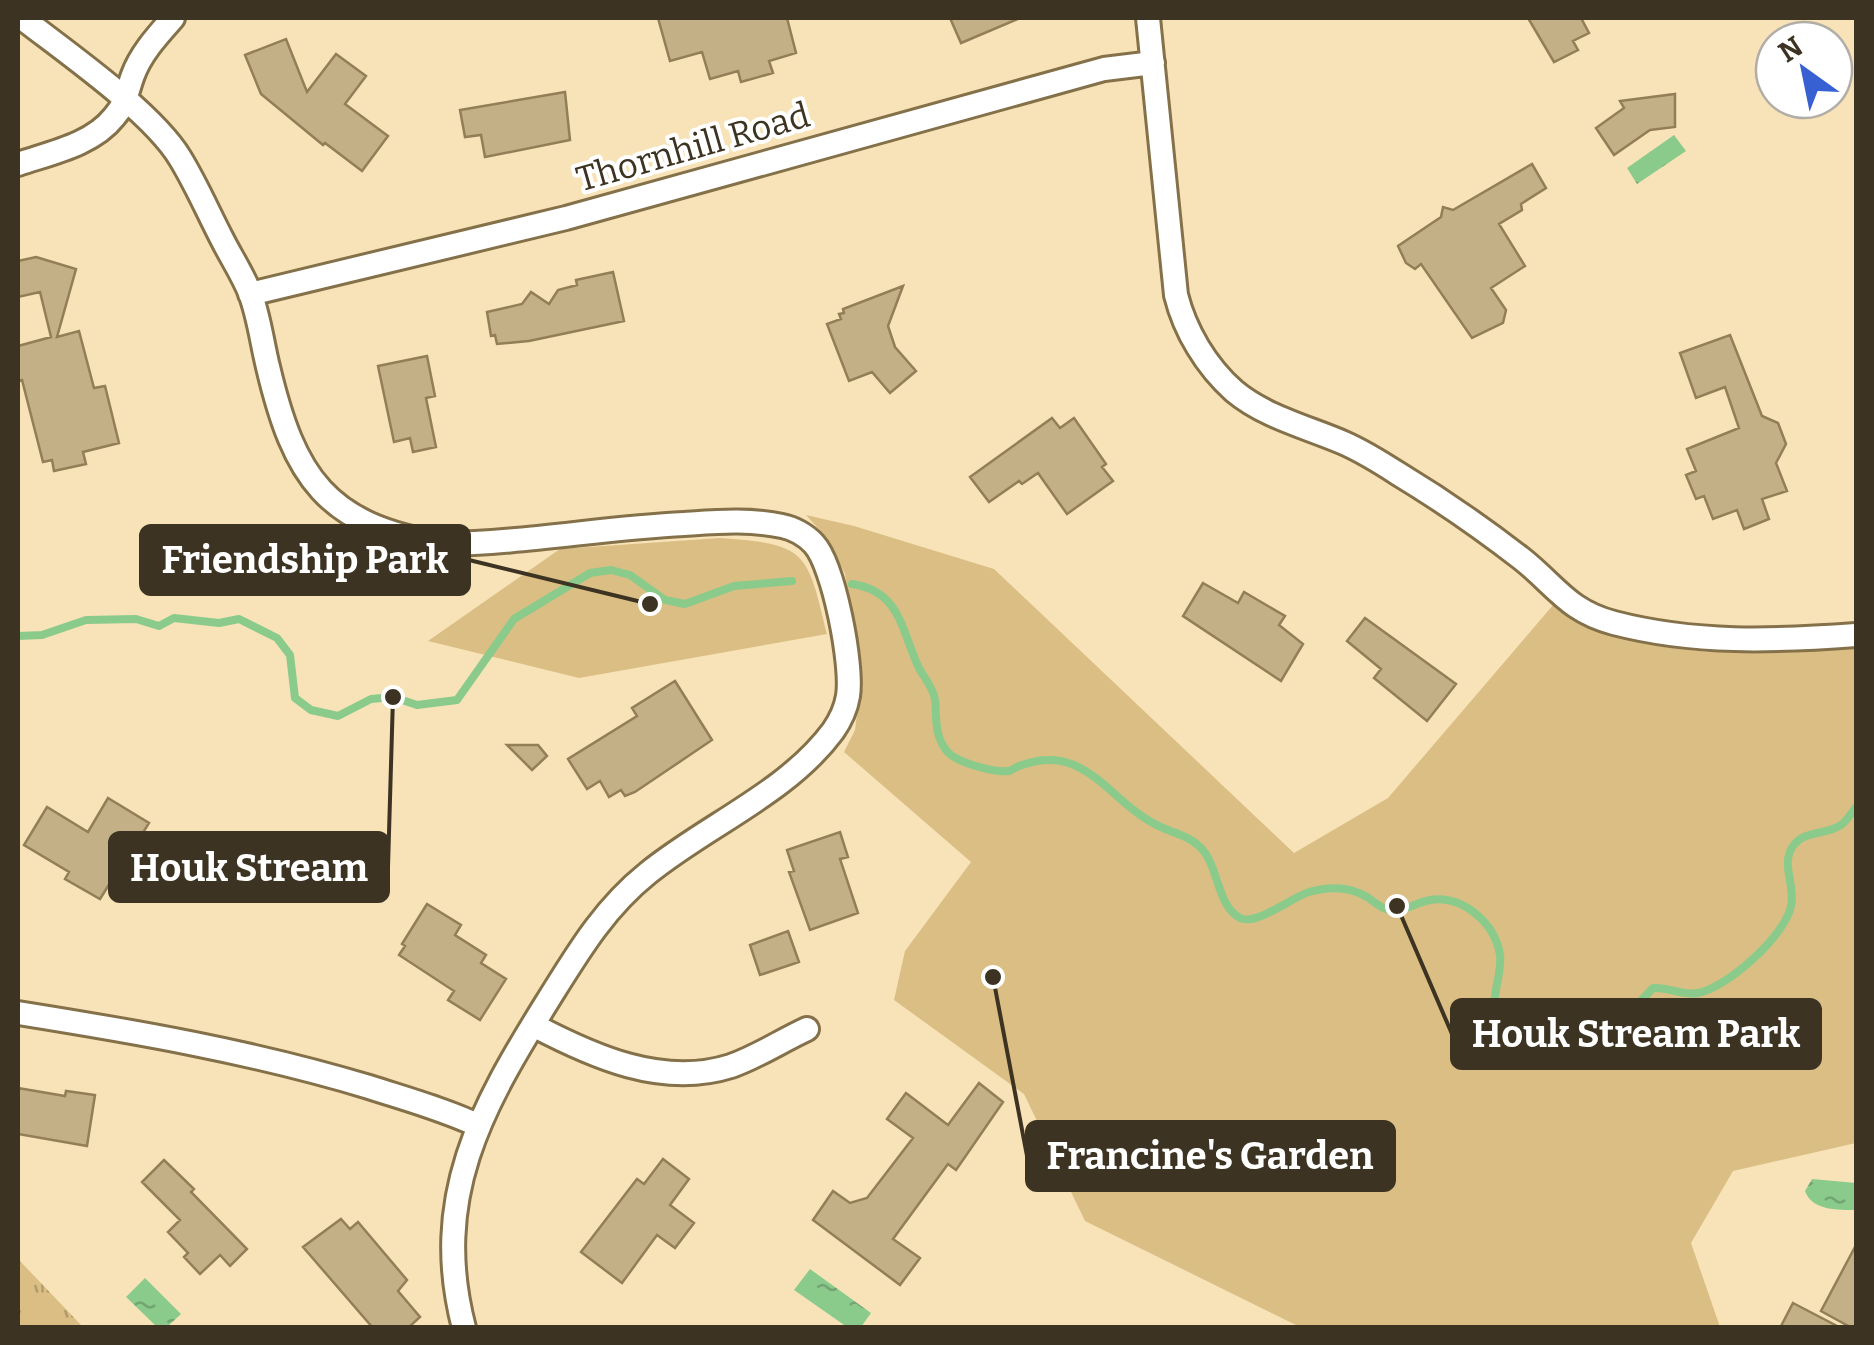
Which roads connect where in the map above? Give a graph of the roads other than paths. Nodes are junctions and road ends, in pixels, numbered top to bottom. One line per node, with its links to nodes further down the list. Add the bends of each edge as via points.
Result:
1 (22, 18): 5 (street)
2 (172, 18): 5 (street, via 133,74)
3 (1148, 18): 4 (street)
4 (1153, 62): 7 (street, Thornhill Road, via 1104,69 566,218); 8 (street, via 1176,295 1188,331 1236,392 1397,472 1526,562 1559,596 1597,617 1718,640)
5 (126, 101): 6 (street, via 112,121 80,142); 7 (street, via 180,156)
6 (18, 164)
7 (250, 294): 10 (street, via 279,413 298,457 340,509 374,528 408,539 474,544 731,521 798,531 822,554 849,667 838,724 805,762 612,905)
8 (1856, 635)
9 (18, 1013): 12 (street, via 252,1055)
10 (533, 1025): 11 (street, via 614,1062 680,1074 731,1066); 12 (street)
11 (807, 1028)
12 (477, 1126): 13 (street, via 454,1217)
13 (464, 1328)

